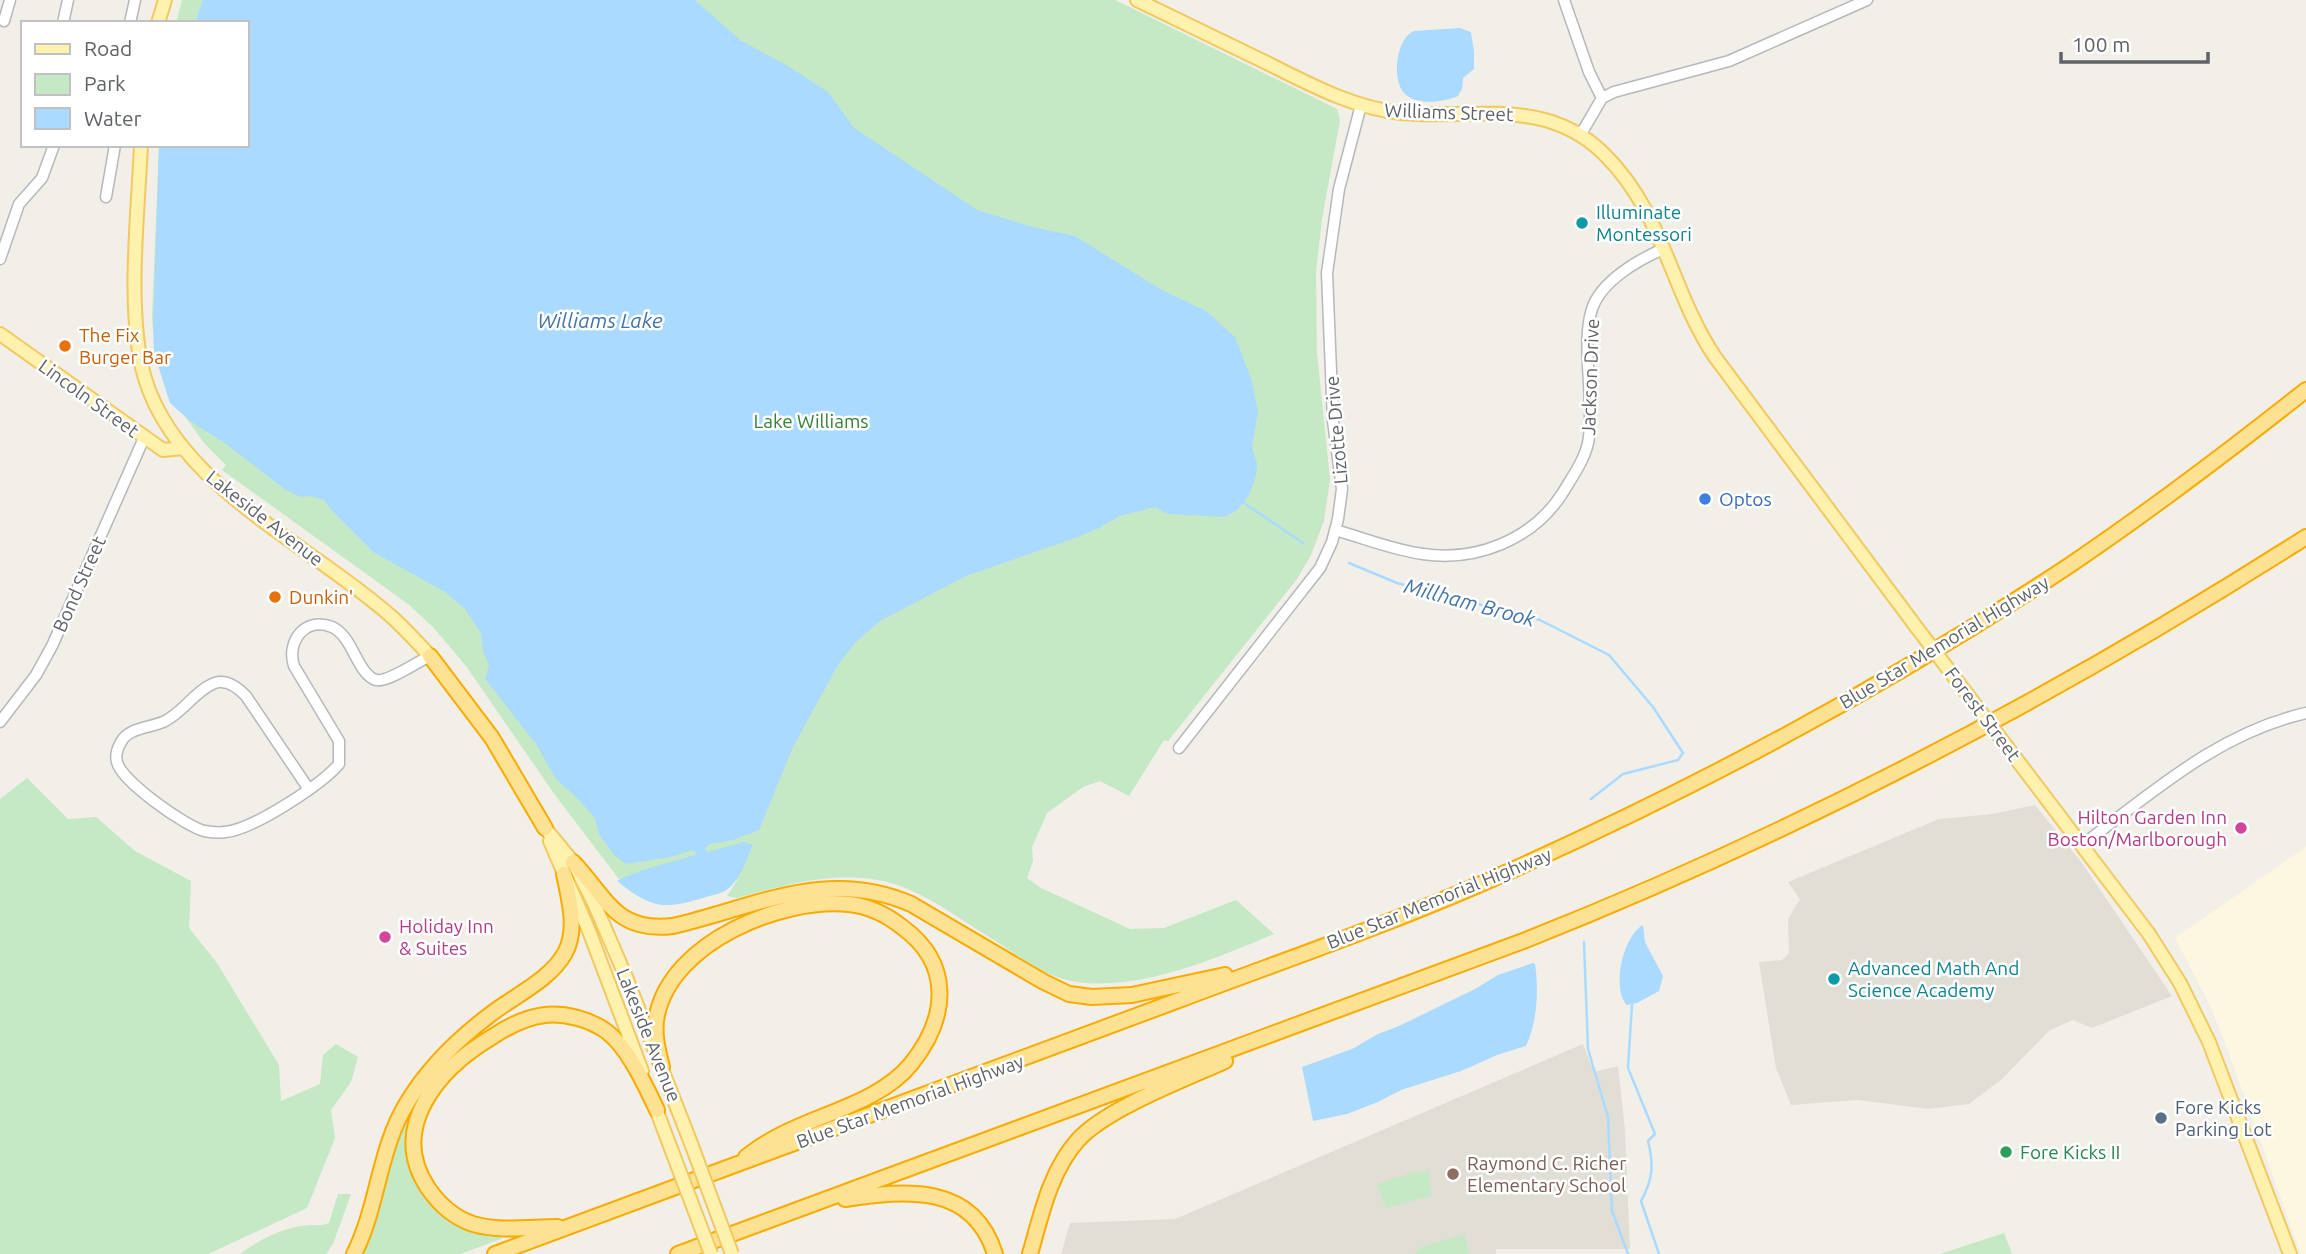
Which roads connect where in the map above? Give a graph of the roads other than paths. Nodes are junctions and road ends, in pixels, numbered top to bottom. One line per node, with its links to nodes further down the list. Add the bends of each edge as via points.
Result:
1 (10, 0): 8 (street)
2 (68, 0): 9 (street)
3 (135, 0): 10 (street)
4 (165, 0): 11 (main road)
5 (1138, 0): 13 (main road, Williams Street)
6 (1564, 0): 12 (street, via 1588,72)
7 (1867, 0): 12 (street, via 1743,56 1633,85)
8 (4, 21)
9 (64, 21)
10 (130, 21)
11 (159, 21)
12 (1602, 98): 14 (street)
13 (1361, 105): 14 (main road, Williams Street, via 1404,113 1525,115); 25 (street, Lizotte Drive, via 1339,189 1327,273 1333,421 1342,489)
14 (1581, 134): 19 (main road, Forest Street, via 1637,193)
15 (53, 147): 20 (street, via 42,178 19,204)
16 (115, 147): 18 (street)
17 (141, 147): 24 (main road, Lakeside Avenue, via 135,296 139,346 154,402)
18 (106, 197)
19 (1663, 249): 25 (street, Jackson Drive, via 1612,282 1592,309 1588,328 1589,441 1557,501 1538,521 1499,545 1451,556 1421,554); 33 (main road, Forest Street, bridge, via 1710,350)
20 (0, 259)
21 (0, 334): 23 (main road, Lincoln Street)
22 (2306, 390): 36 (highway, Blue Star Memorial Highway, via 2071,564 1833,709 1510,872)
23 (144, 438): 24 (main road, Lincoln Street, via 163,450); 29 (street, Bond Street, via 52,646)
24 (183, 448): 27 (main road, Lakeside Avenue, via 223,488 393,618)
25 (1335, 530): 30 (street, Lizotte Drive, via 1320,568)
26 (2306, 537): 37 (highway, via 2037,698 1855,792 1583,918)
27 (430, 656): 31 (street, via 379,681 372,678 343,634 332,627 320,624 295,639 290,653 294,666 339,741 339,764); 32 (highway, Lakeside Avenue, via 492,738)
28 (2306, 713): 33 (street, via 2249,731 2210,751)
29 (0, 722)
30 (1179, 747)
31 (308, 788): 31 (street, via 242,828 203,831 128,779 117,765 116,753 122,738 164,722 209,684 223,681 246,696)
32 (545, 828): 34 (main road, Lakeside Avenue); 35 (main road, Lakeside Avenue)
33 (2082, 845): 50 (main road, Forest Street, via 2156,943 2195,1010)
34 (573, 862): 36 (highway, via 622,917 658,928 812,890 849,888 891,895 1044,982 1081,996 1146,993); 38 (main road, Lakeside Avenue)
35 (564, 874): 39 (main road, Lakeside Avenue); 44 (highway, via 572,923 564,954 453,1048 413,1093 396,1124)
36 (1281, 961): 40 (highway, Blue Star Memorial Highway)
37 (1362, 1001): 41 (highway); 49 (highway, via 1116,1112 1090,1129 1060,1167)
38 (662, 1067): 40 (highway, via 656,1022 664,994 699,951 738,927 833,903 867,908 897,923 923,945 937,972 940,1002 930,1035 910,1066 883,1088 768,1141); 47 (main road, Lakeside Avenue, bridge)
39 (657, 1111): 42 (highway, via 611,1036 597,1025 569,1016 537,1016 507,1028 464,1056 437,1082 419,1114 414,1146 422,1177 440,1202 480,1225); 46 (main road, Lakeside Avenue, bridge)
40 (733, 1167): 42 (highway, Blue Star Memorial Highway)
41 (803, 1208): 43 (highway); 48 (highway, via 866,1196 945,1199 977,1219)
42 (566, 1227): 45 (highway, Blue Star Memorial Highway)
43 (681, 1253)
44 (354, 1254)
45 (495, 1254)
46 (711, 1254)
47 (732, 1254)
48 (995, 1254)
49 (1030, 1254)
50 (2290, 1254)

